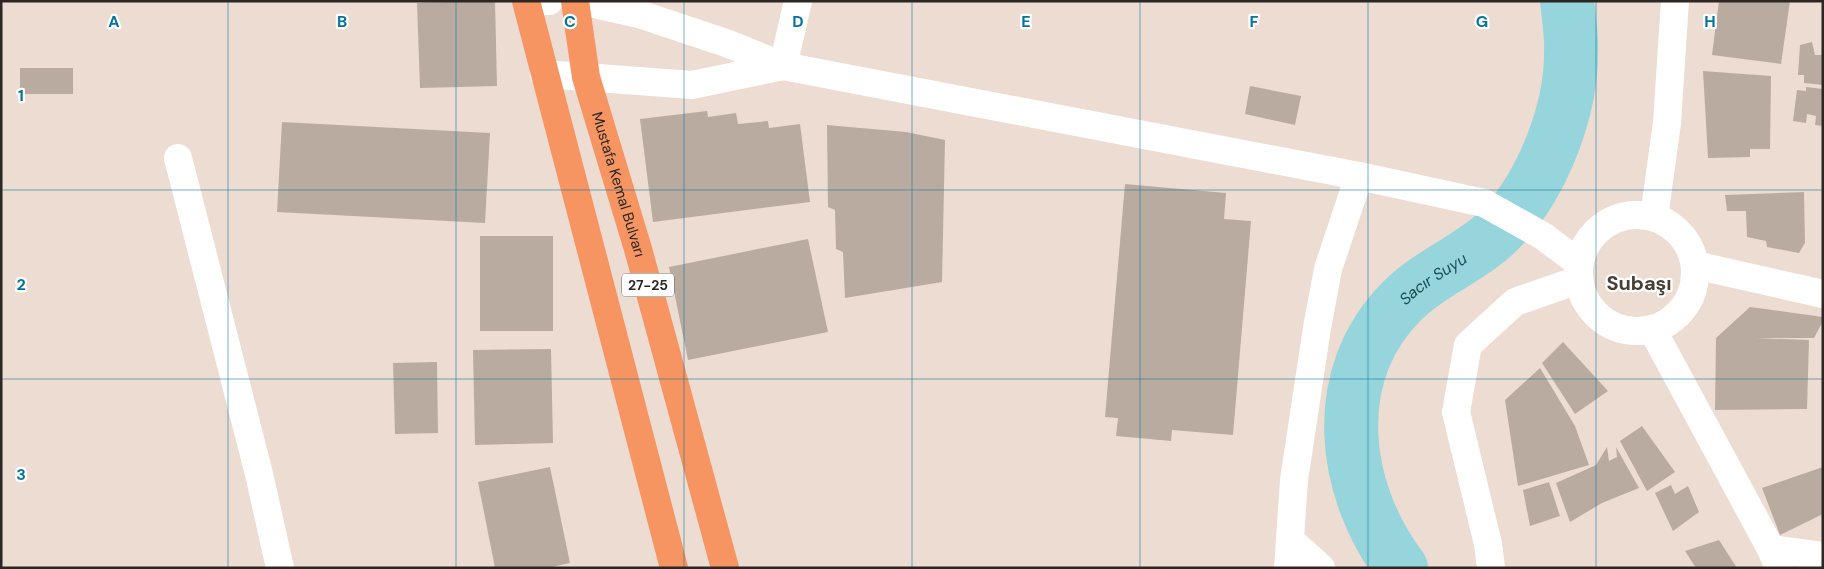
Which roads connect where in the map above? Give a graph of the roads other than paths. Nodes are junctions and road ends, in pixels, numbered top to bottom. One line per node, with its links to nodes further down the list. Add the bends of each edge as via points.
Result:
1 (575, 1): 8 (highway, Mustafa Kemal Bulvarı / 27-25)
2 (581, 1): 6 (street, via 639,14)
3 (798, 1): 6 (street)
4 (1675, 1): 11 (street, via 1667,123)
5 (534, 2): 7 (highway, 27-25)
6 (783, 66): 8 (street, via 692,85); 10 (street)
7 (544, 74): 8 (street); 20 (highway, 27-25)
8 (586, 77): 21 (highway, Mustafa Kemal Bulvarı / 27-25, via 638,249)
9 (178, 158): 19 (street)
10 (1359, 176): 13 (street, via 1484,203 1543,236); 16 (street, via 1328,269 1294,480)
11 (1654, 217): 12 (street, via 1682,235); 13 (street, via 1638,214 1621,216 1606,223 1584,247)
12 (1695, 265): 14 (street); 15 (street, via 1690,298 1667,323)
13 (1578, 272): 15 (street, via 1583,296 1604,321 1619,329); 24 (street, via 1515,302 1468,345 1456,412)
14 (1823, 294)
15 (1652, 329): 18 (street)
16 (1290, 540): 22 (street); 23 (street)
17 (1823, 556): 18 (street)
18 (1775, 558)
19 (280, 568)
20 (674, 568)
21 (725, 568)
22 (1288, 568)
23 (1321, 568)
24 (1491, 568)

